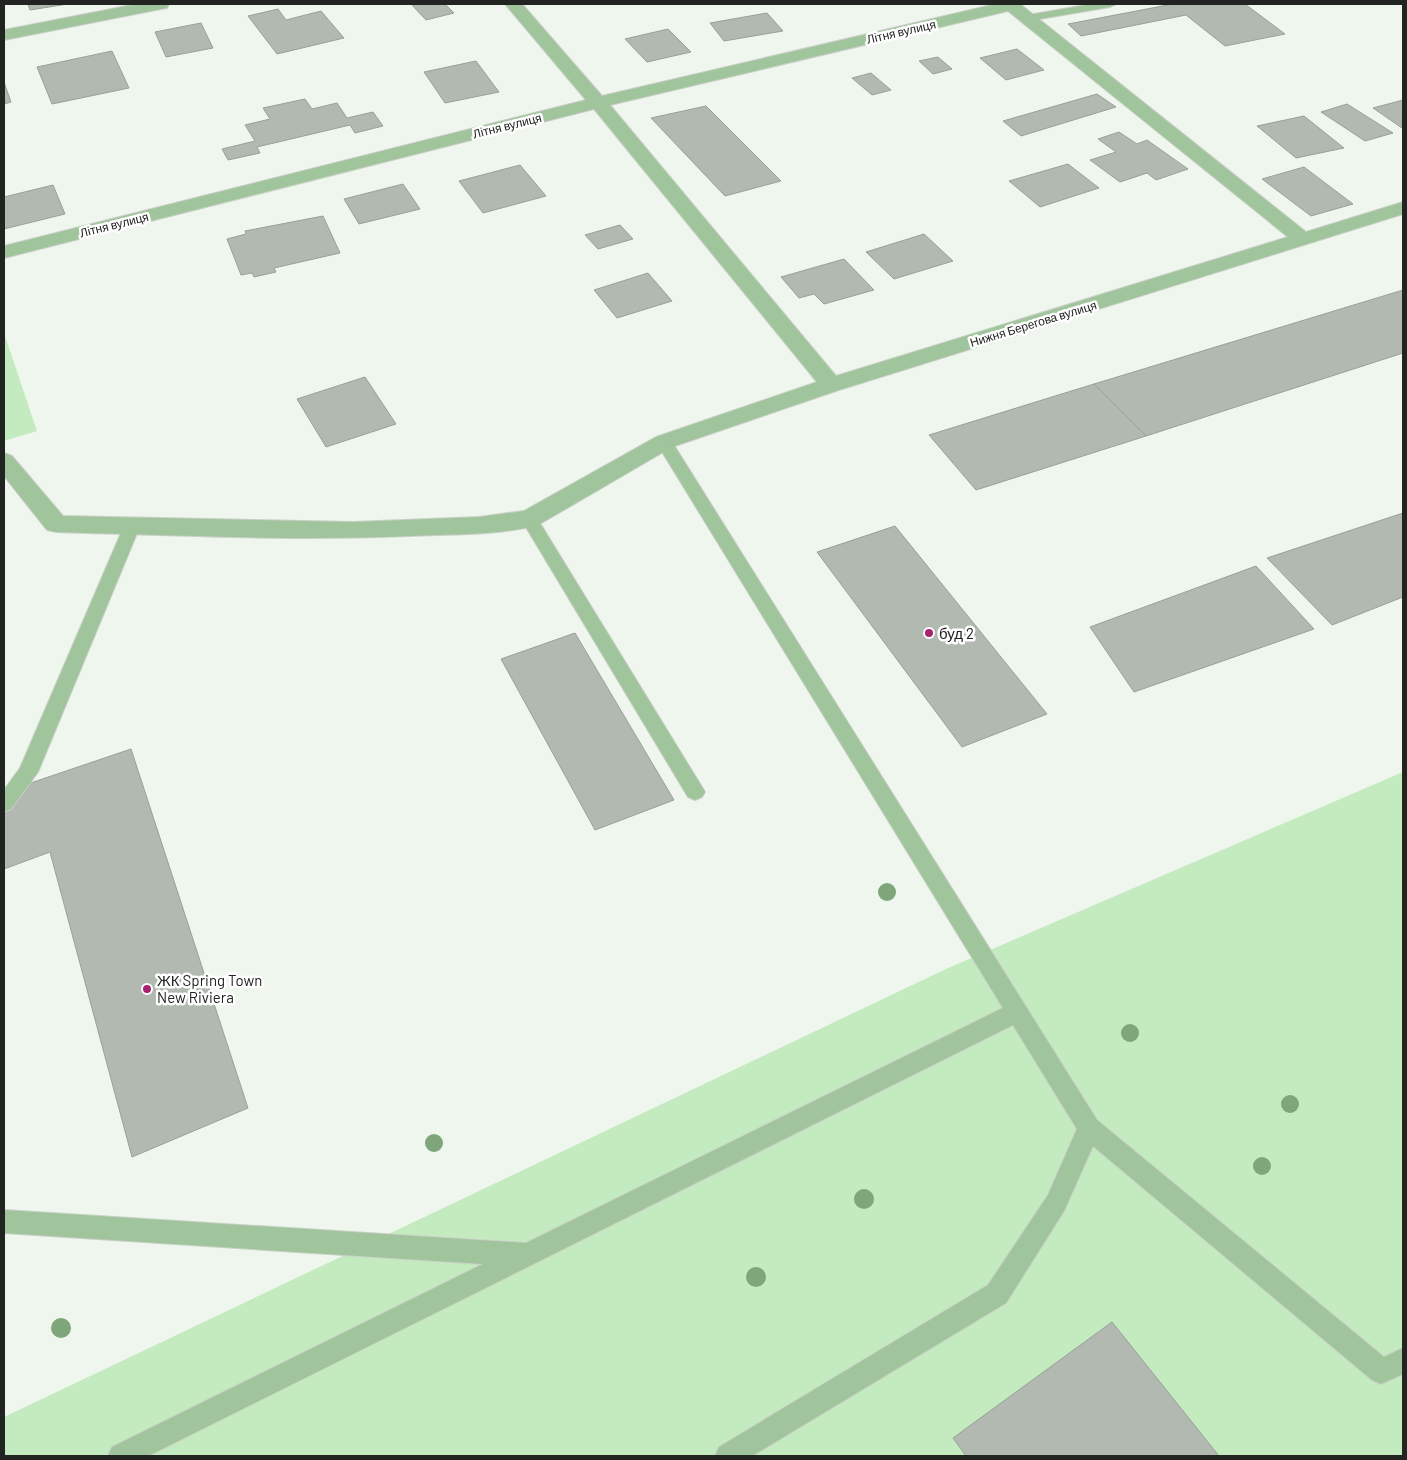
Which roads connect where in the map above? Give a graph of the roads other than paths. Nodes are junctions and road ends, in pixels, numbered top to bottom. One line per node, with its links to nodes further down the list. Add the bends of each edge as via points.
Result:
1 (161, 4): 6 (street)
2 (513, 4): 7 (street)
3 (1011, 4): 5 (street); 7 (street, Літня вулиця)
4 (1110, 4): 5 (lane)
5 (1028, 18): 9 (street)
6 (4, 35)
7 (598, 102): 10 (street, Літня вулиця); 11 (street)
8 (1403, 208): 9 (street, Нижня Берегова вулиця)
9 (1304, 240): 11 (street, Нижня Берегова вулиця)
10 (4, 252)
11 (831, 385): 12 (street, Нижня Берегова вулиця)
12 (664, 442): 14 (street, Нижня Берегова вулиця); 18 (lane)
13 (4, 461): 15 (street, via 56,524)
14 (529, 519): 15 (street, via 480,525 353,530); 16 (lane)
15 (132, 526): 17 (lane, via 28,772)
16 (695, 792)
17 (4, 804)
18 (1017, 1012): 19 (lane); 21 (lane)
19 (1089, 1128): 22 (lane, via 1381,1371); 24 (lane, via 1056,1203 997,1294)
20 (4, 1221): 21 (lane)
21 (529, 1255): 23 (lane)
22 (1403, 1361)
23 (122, 1456)
24 (728, 1456)

